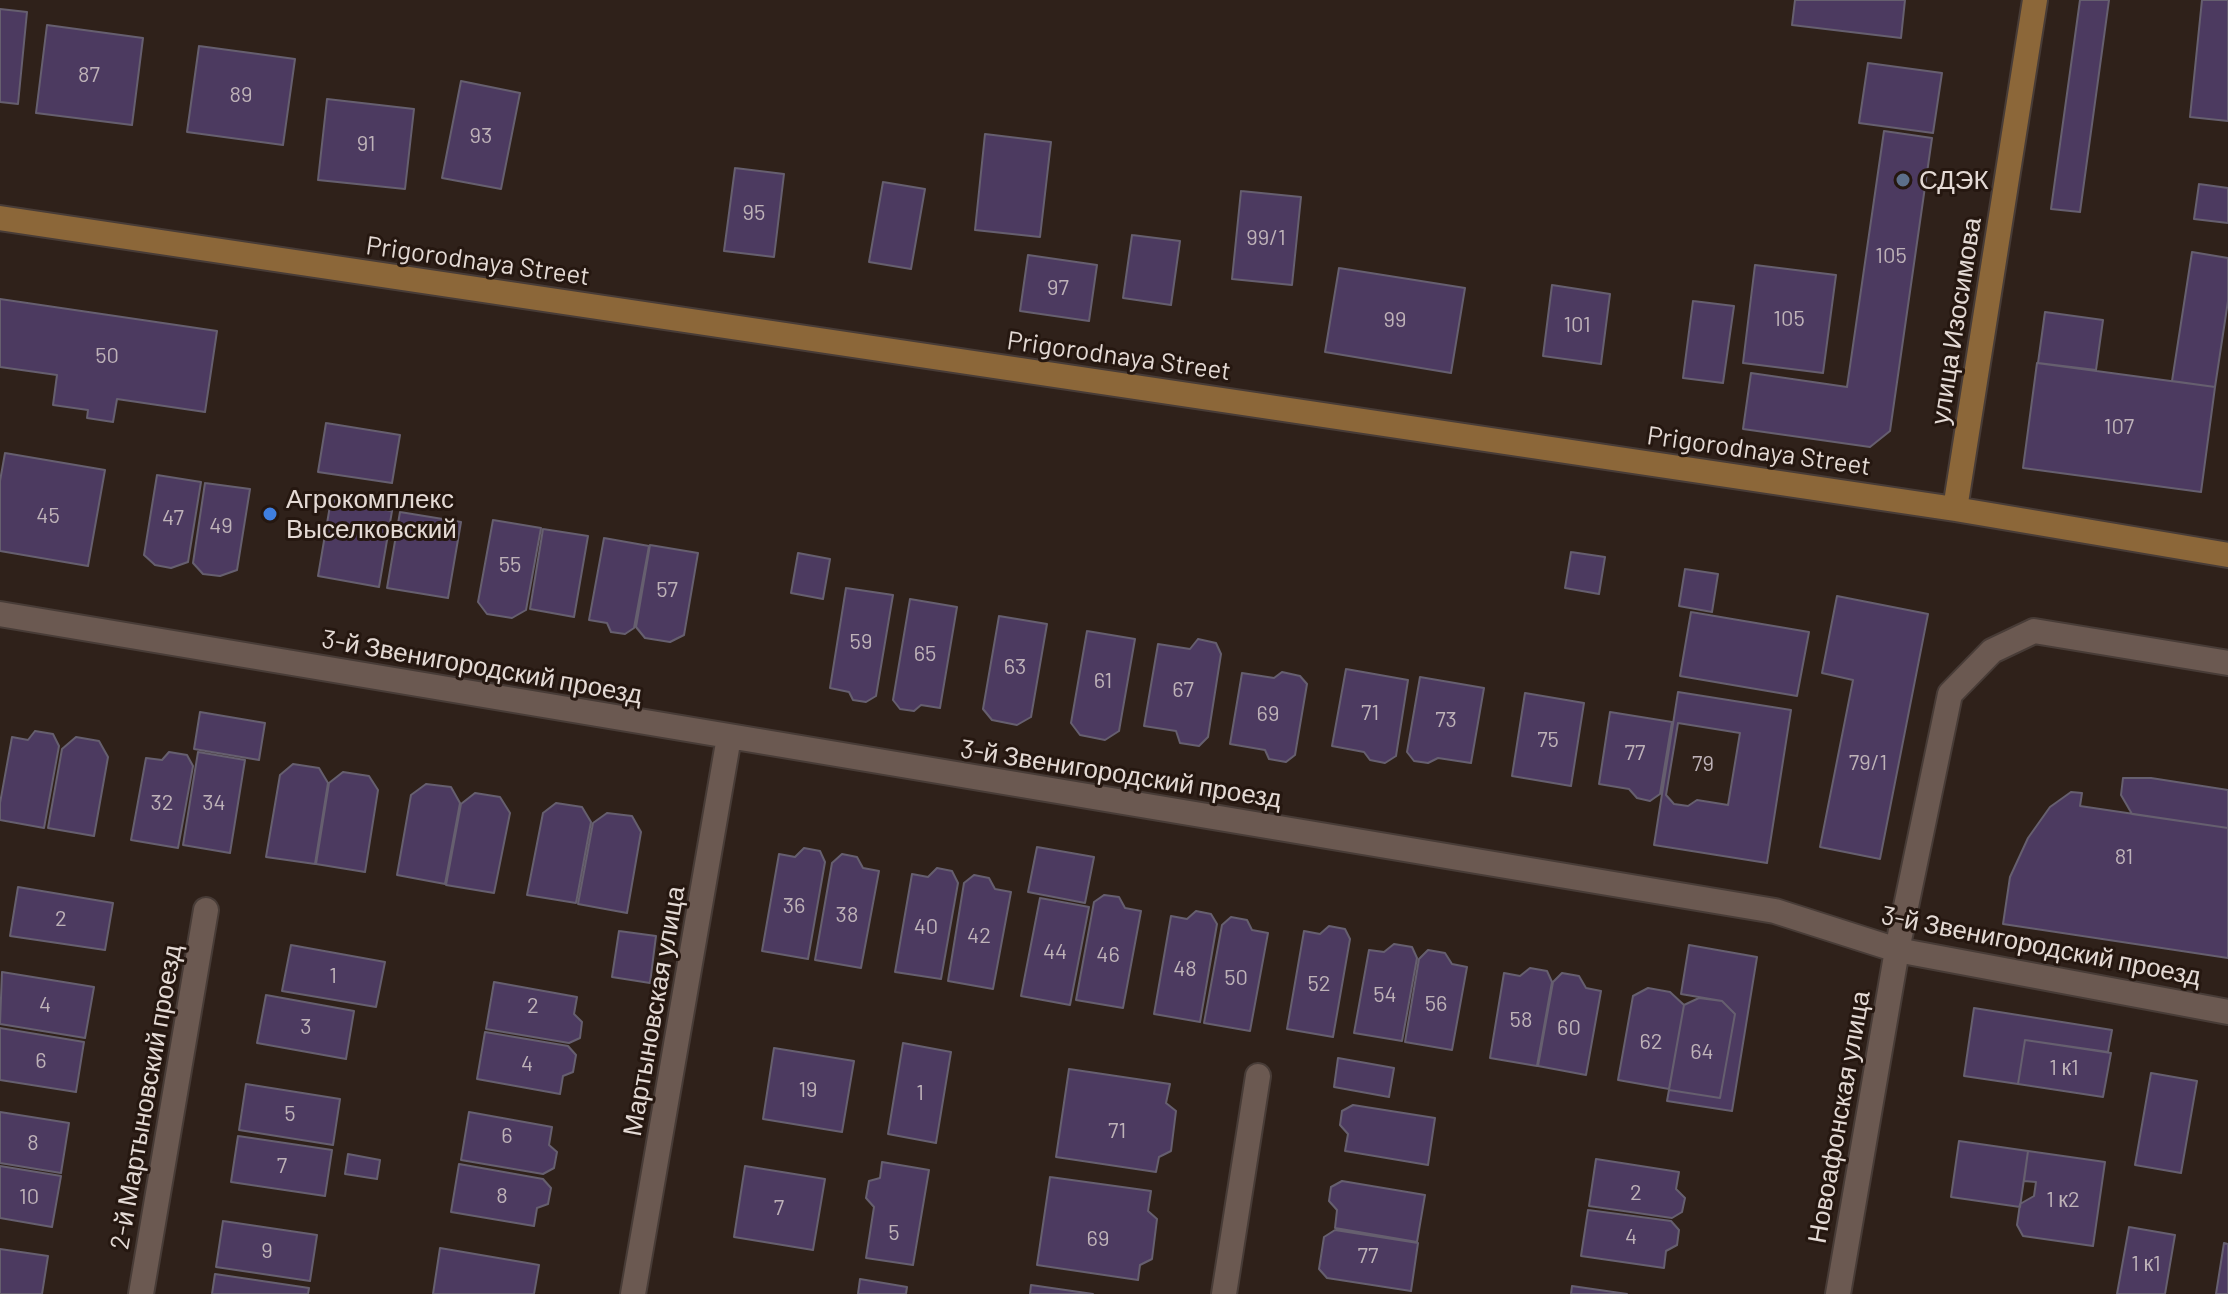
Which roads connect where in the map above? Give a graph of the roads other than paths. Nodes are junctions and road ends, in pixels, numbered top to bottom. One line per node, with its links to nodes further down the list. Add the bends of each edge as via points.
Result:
1 (2035, 0): 3 (street, улица Изосимова)
2 (0, 218): 3 (street, Prigorodnaya Street)
3 (1955, 509): 4 (street, Prigorodnaya Street)
4 (2228, 555)
5 (0, 614): 7 (street, 3-й Звенигородский проезд)
6 (2228, 663): 9 (street, Новоафонская улица, via 2034,631 1992,651 1950,694)
7 (729, 737): 9 (street, 3-й Звенигородский проезд, via 1775,911); 13 (street, Мартыновская улица)
8 (206, 910): 12 (street, 2-й Мартыновский проезд)
9 (1897, 950): 10 (street, 3-й Звенигородский проезд); 15 (street, Новоафонская улица)
10 (2228, 1012)
11 (1258, 1076): 14 (street)
12 (141, 1294)
13 (633, 1294)
14 (1224, 1294)
15 (1838, 1294)

